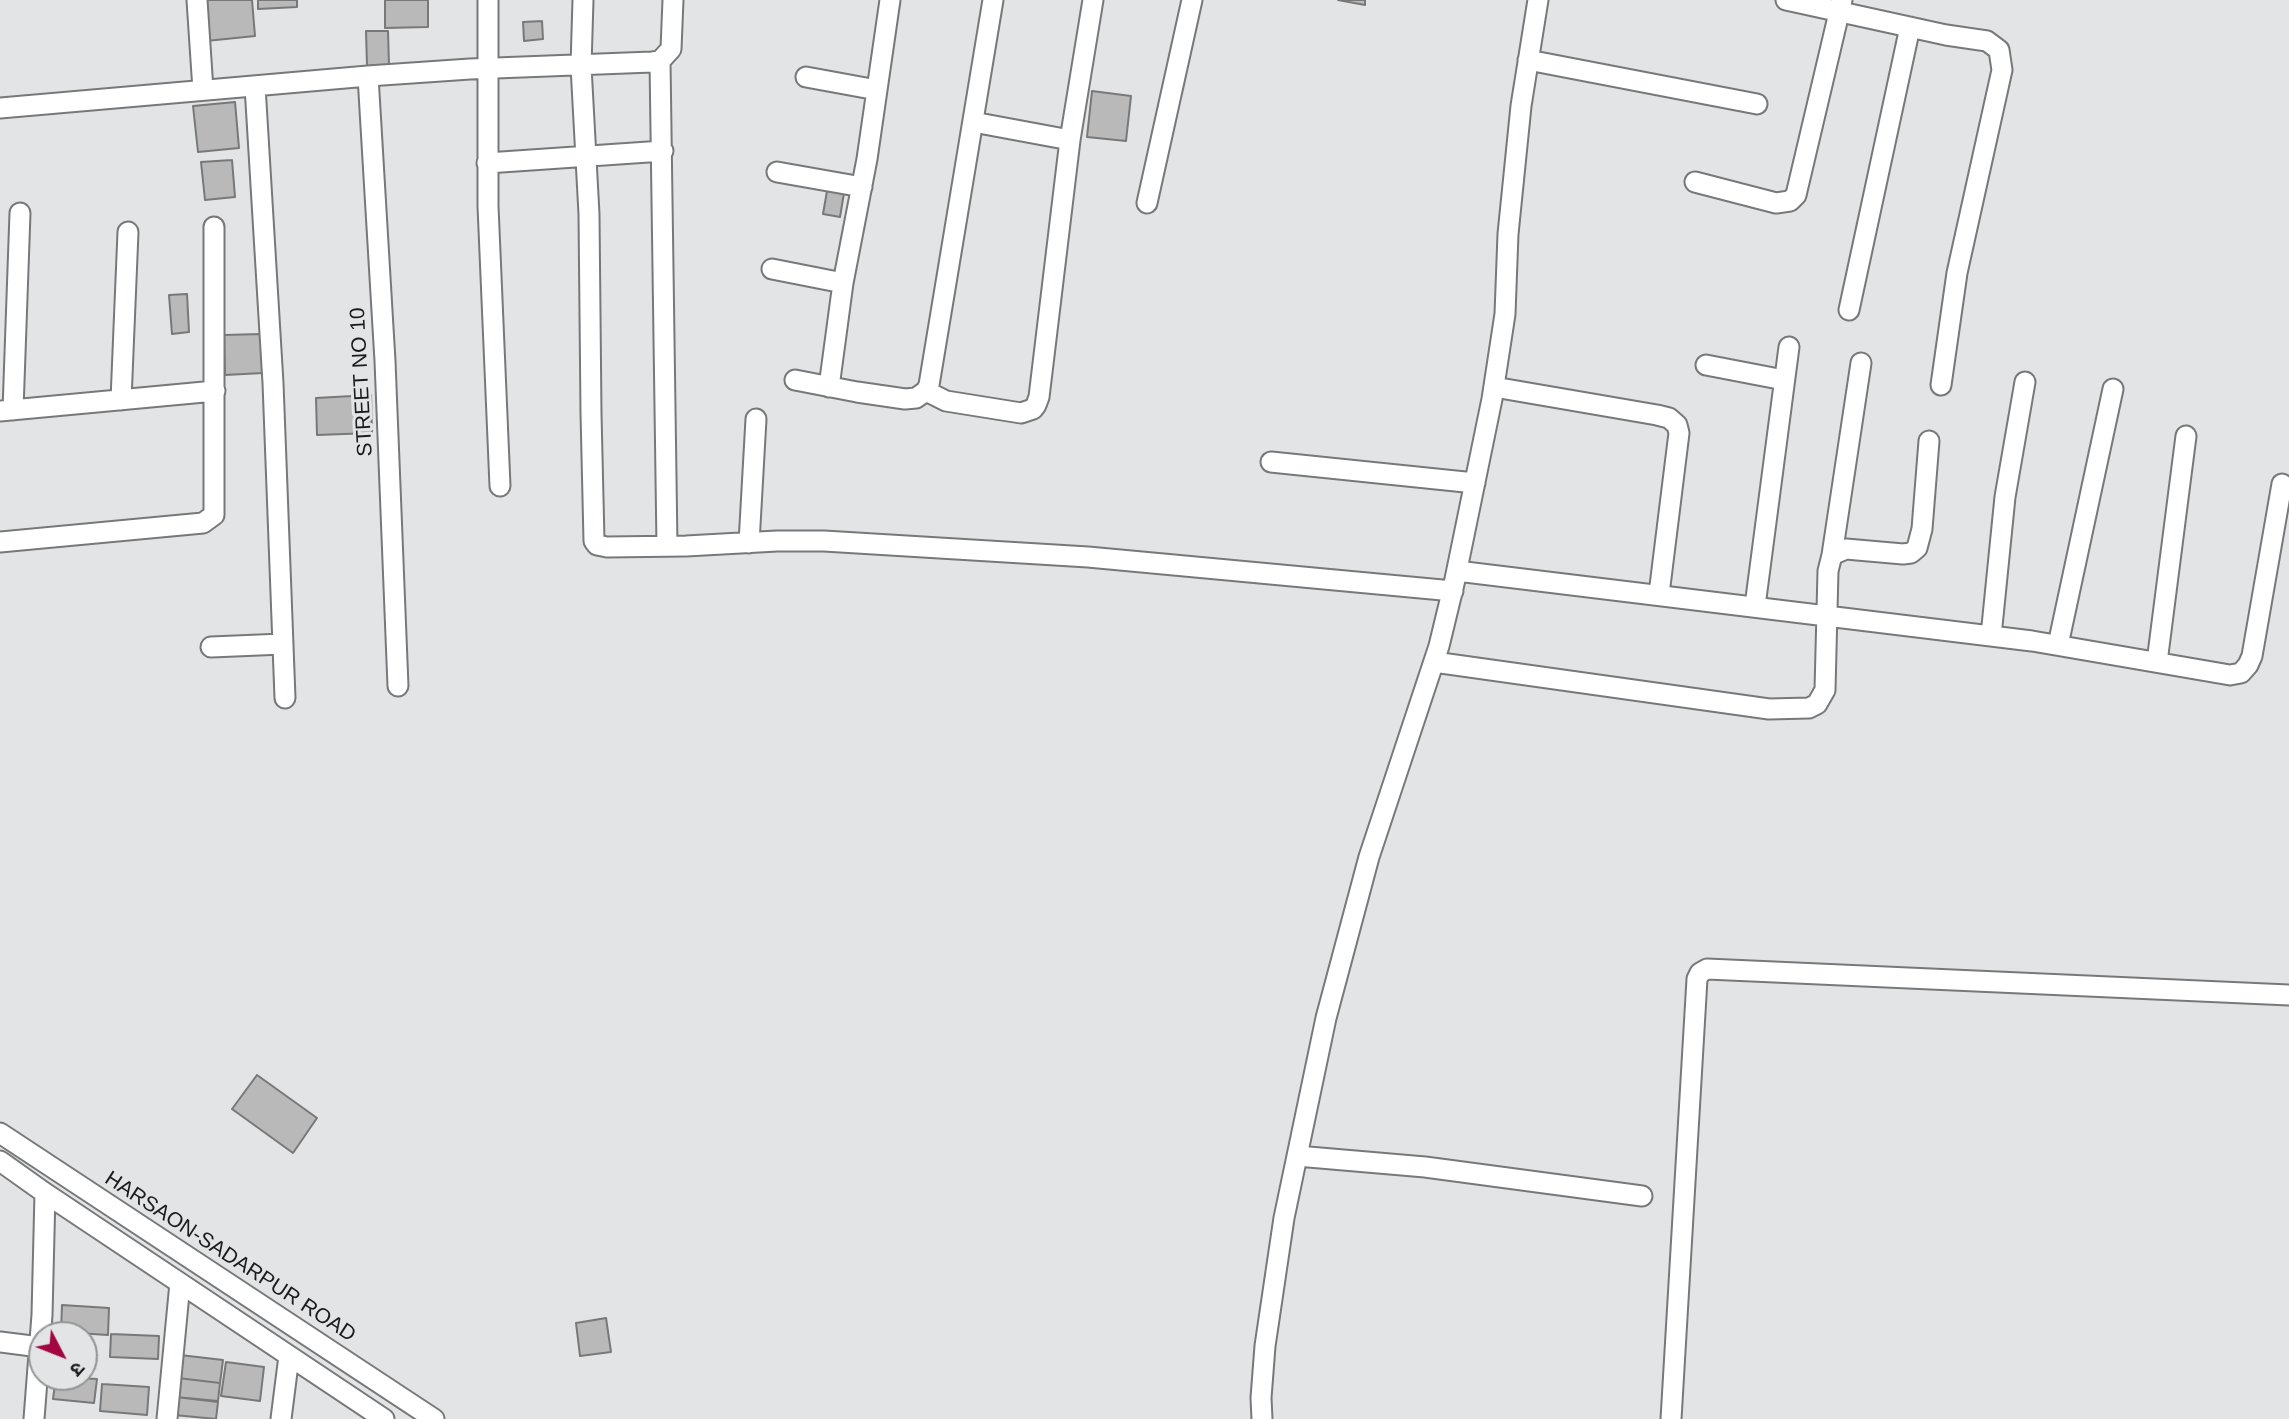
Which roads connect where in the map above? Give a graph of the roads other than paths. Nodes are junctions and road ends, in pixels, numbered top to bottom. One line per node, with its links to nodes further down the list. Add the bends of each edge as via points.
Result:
1 (197, 0): 20 (street)
2 (488, 0): 16 (street)
3 (583, 0): 15 (street)
4 (673, 0): 14 (street, via 671,49)
5 (890, 0): 21 (street)
6 (993, 0): 24 (street)
7 (1093, 0): 25 (street)
8 (1192, 0): 32 (street)
9 (1538, 0): 13 (street)
10 (1786, 0): 11 (street)
11 (1841, 6): 12 (street); 30 (street, via 1796,195 1776,203)
12 (1910, 27): 38 (street); 45 (street, via 1987,41 2002,59 1957,273)
13 (1528, 60): 22 (street); 47 (street)
14 (660, 61): 15 (street); 26 (street)
15 (581, 66): 16 (street); 27 (street)
16 (487, 69): 17 (street); 28 (street)
17 (368, 76): 19 (street); 75 (street, STREET NO 10)
18 (806, 77): 21 (street)
19 (255, 86): 20 (street); 70 (street)
20 (203, 90): 23 (street)
21 (877, 90): 31 (street)
22 (1758, 104)
23 (0, 108)
24 (973, 122): 25 (street); 50 (street)
25 (1070, 140): 50 (street, via 1036,405 1021,413 946,401)
26 (663, 152): 27 (street); 62 (street)
27 (586, 156): 28 (street); 62 (street, via 594,541 607,547)
28 (487, 163): 59 (street)
29 (777, 172): 31 (street)
30 (1695, 182)
31 (862, 187): 37 (street)
32 (1147, 203)
33 (20, 213): 52 (street)
34 (214, 227): 49 (street)
35 (128, 232): 51 (street)
36 (772, 269): 37 (street)
37 (843, 283): 46 (street)
38 (1849, 310)
39 (1788, 347): 43 (street)
40 (1861, 363): 63 (street)
41 (1706, 365): 43 (street)
42 (795, 380): 46 (street)
43 (1784, 380): 67 (street)
44 (2025, 382): 69 (street, via 2005,497)
45 (1941, 385)
46 (829, 387): 50 (street, via 905,399)
47 (1494, 387): 57 (street); 66 (street, via 1657,415 1677,425)
48 (2113, 389): 71 (street)
49 (215, 391): 51 (street); 60 (street, via 215,510 209,521)
50 (926, 391)
51 (121, 400): 52 (street)
52 (6, 411)
53 (756, 419): 61 (street)
54 (2186, 436): 74 (street)
55 (1929, 441): 63 (street, via 1917,548 1903,554 1846,549)
56 (1271, 461): 57 (street)
57 (1475, 484): 64 (street)
58 (2282, 484): 74 (street, via 2248,665 2241,673 2230,675)
59 (500, 486)
60 (0, 542)
61 (749, 543): 62 (street); 65 (street, via 824,541 1088,557)
62 (667, 546)
63 (1832, 555): 68 (street)
64 (1457, 571): 65 (street); 66 (street)
65 (1453, 592): 73 (street)
66 (1659, 594): 67 (street)
67 (1755, 606): 68 (street)
68 (1829, 615): 69 (street); 73 (street, via 1825,690 1809,708 1769,709)
69 (1991, 636): 71 (street)
70 (283, 644): 72 (street); 76 (street)
71 (2058, 645): 74 (street)
72 (211, 647)
73 (1434, 662): 79 (street, via 1369,857 1326,1018)
74 (2157, 662)
75 (398, 686)
76 (285, 698)
77 (2289, 995): 95 (street, via 1707,969 1700,973)
78 (0, 1133): 93 (street, HARSAON-SADARPUR ROAD)
79 (1297, 1156): 82 (street, via 1425,1167); 94 (street, via 1267,1326)
80 (0, 1161): 81 (street)
81 (45, 1193): 83 (street); 84 (street)
82 (1642, 1196)
83 (180, 1283): 87 (street); 90 (street)
84 (41, 1321)
85 (0, 1342): 86 (street)
86 (28, 1346)
87 (289, 1356): 91 (street); 92 (street)
88 (36, 1391): 89 (street)
89 (34, 1419)
90 (167, 1419)
91 (281, 1419)
92 (384, 1419)
93 (434, 1419)
94 (1262, 1419)
95 (1671, 1419)

